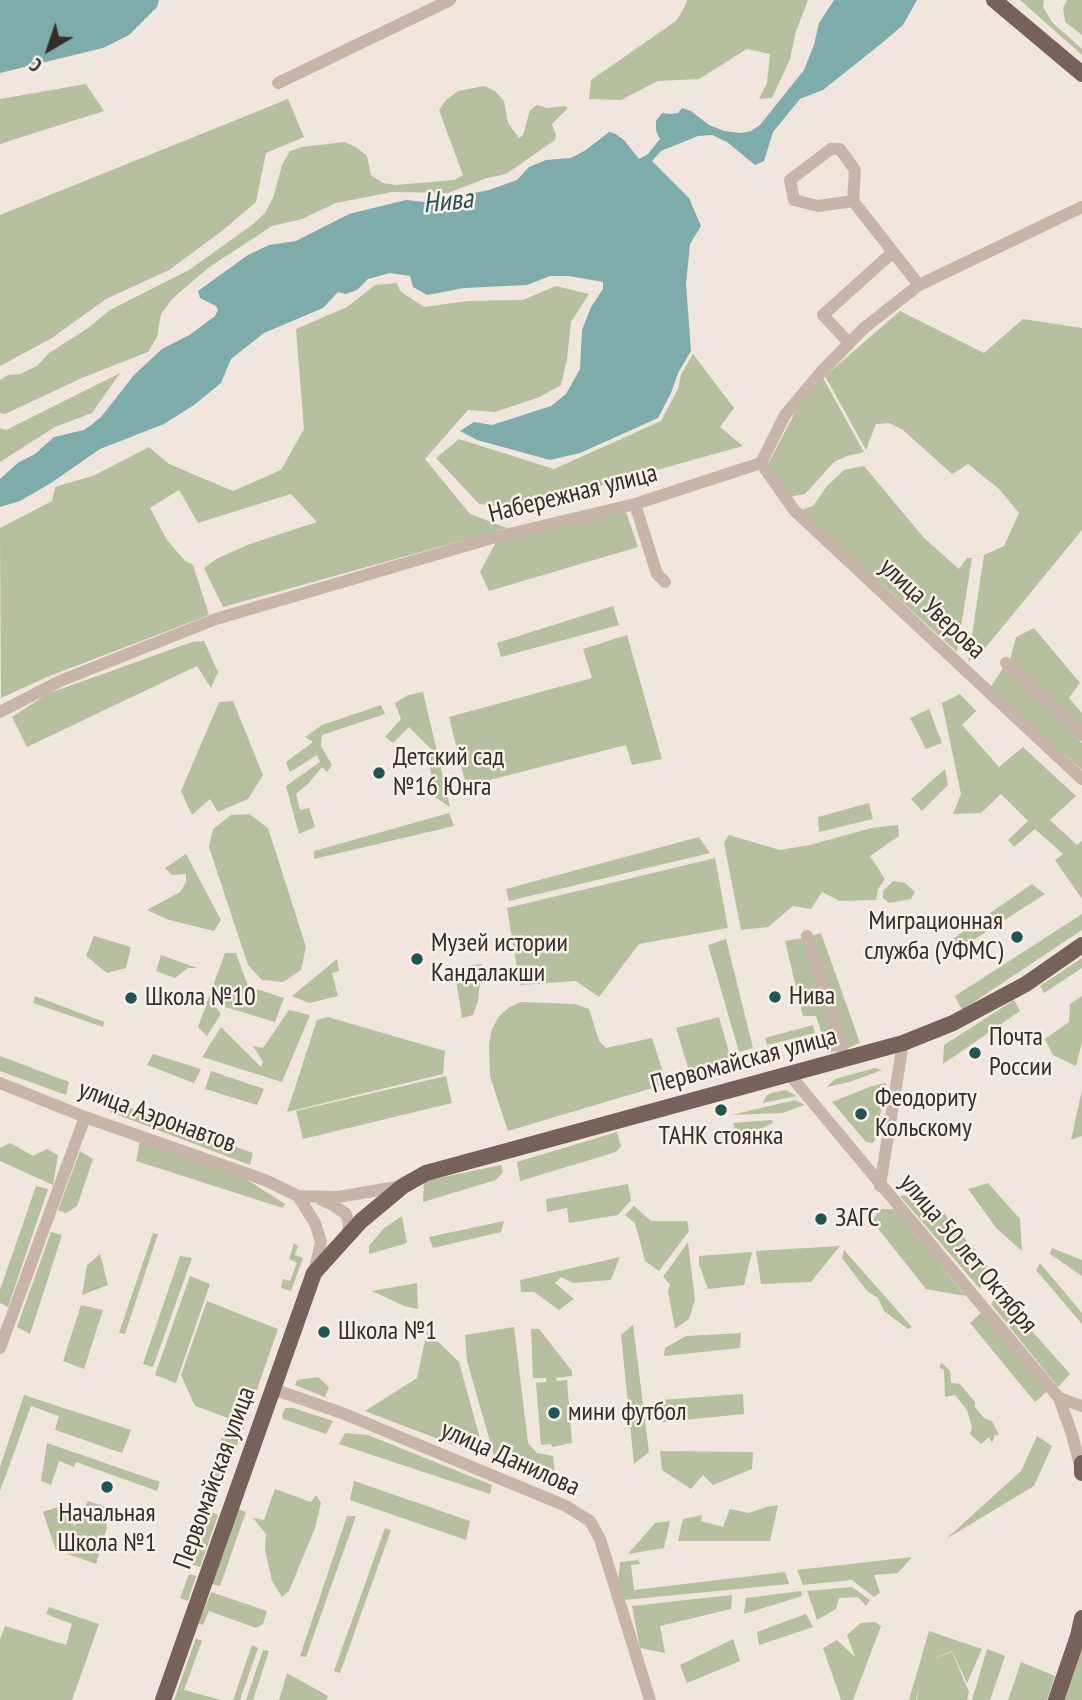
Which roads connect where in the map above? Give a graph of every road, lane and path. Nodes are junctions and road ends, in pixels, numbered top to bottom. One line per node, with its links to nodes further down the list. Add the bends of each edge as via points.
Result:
1 (450, 0): 4 (street)
2 (994, 0): 3 (main road)
3 (1082, 74)
4 (278, 83)
5 (853, 201): 5 (street, via 818,206 794,200 790,180 831,149 840,149 855,170); 7 (street)
6 (1082, 207): 8 (street)
7 (893, 252): 8 (street); 9 (street, via 823,315)
8 (919, 285): 9 (street)
9 (849, 343): 10 (street, via 785,415)
10 (761, 464): 11 (street, Набережная улица); 16 (street, улица Уверова, via 793,510)
11 (635, 504): 12 (street, via 657,574); 14 (street, Набережная улица, via 492,538 216,619 60,681)
12 (665, 582)
13 (1006, 663): 15 (street)
14 (0, 712)
15 (1082, 735)
16 (1082, 779)
17 (807, 936): 20 (street)
18 (1082, 946): 19 (main road, Первомайская улица, via 1026,984 953,1023)
19 (903, 1043): 20 (main road, Первомайская улица); 25 (street)
20 (845, 1059): 21 (main road, Первомайская улица)
21 (789, 1074): 24 (main road, Первомайская улица, via 426,1173); 25 (street, улица 50 лет Октября)
22 (0, 1083): 23 (street, улица Аэронавтов)
23 (85, 1117): 26 (street, улица Аэронавтов); 30 (street)
24 (403, 1186): 26 (street, Первомайская улица, via 338,1197); 28 (main road, Первомайская улица)
25 (880, 1186): 32 (street, улица 50 лет Октября)
26 (305, 1196): 27 (street, Первомайская улица); 28 (street, улица Аэронавтов, via 346,1214)
27 (314, 1223): 28 (street, via 333,1242); 29 (street, Первомайская улица, via 321,1242)
28 (345, 1237): 29 (main road, Первомайская улица)
29 (314, 1273): 31 (main road, Первомайская улица)
30 (0, 1348)
31 (273, 1389): 38 (main road, Первомайская улица); 39 (street, улица Данилова, via 355,1418 566,1506 590,1521 600,1539)
32 (1059, 1398): 33 (street); 35 (street)
33 (1082, 1406)
34 (1082, 1463): 35 (main road)
35 (1082, 1471)
36 (1082, 1618): 37 (main road)
37 (1080, 1633): 40 (main road)
38 (163, 1700)
39 (650, 1700)
40 (1056, 1700)

